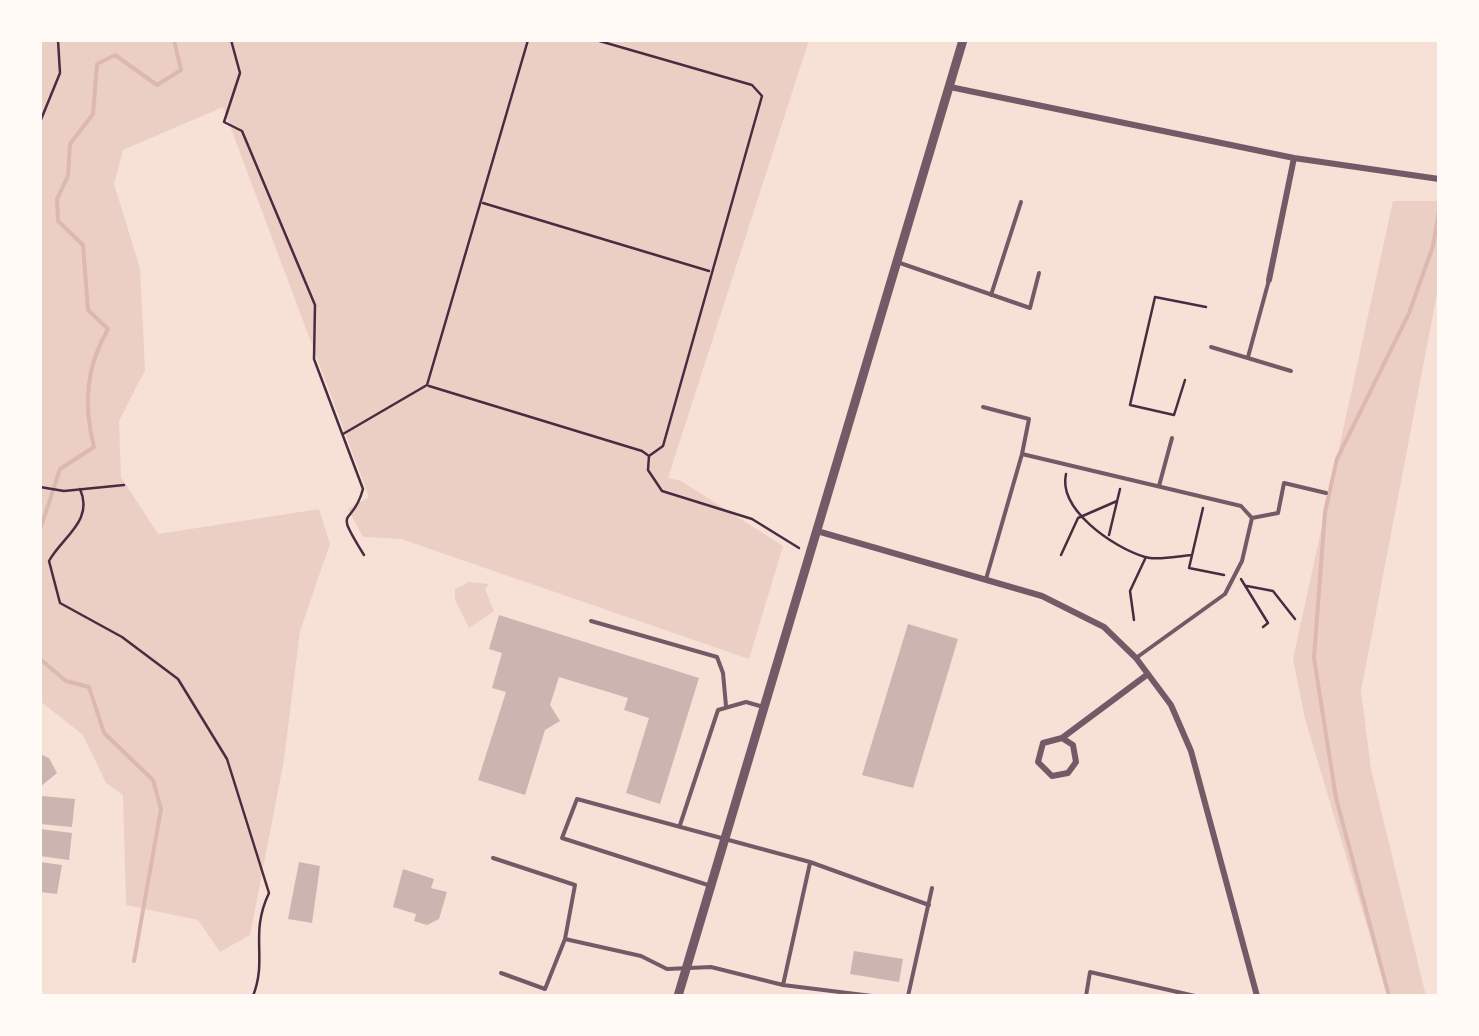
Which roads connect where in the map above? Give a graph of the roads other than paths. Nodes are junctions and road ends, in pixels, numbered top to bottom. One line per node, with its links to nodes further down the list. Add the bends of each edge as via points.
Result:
1 (964, 40): 2 (street)
2 (950, 87): 3 (street); 6 (street)
3 (1294, 158): 4 (street); 8 (street)
4 (1439, 179)
5 (1020, 202): 9 (lane)
6 (895, 261): 9 (lane); 19 (street)
7 (1039, 273): 9 (lane, via 1030,308)
8 (1269, 280): 11 (lane)
9 (991, 295)
10 (1211, 347): 11 (lane)
11 (1248, 358): 12 (lane)
12 (1291, 371)
13 (983, 407): 15 (lane, via 1029,419)
14 (1172, 438): 16 (lane)
15 (1022, 454): 16 (lane); 20 (lane)
16 (1158, 488): 18 (lane, via 1241,506)
17 (1326, 492): 18 (lane, via 1284,483 1278,513)
18 (1252, 518): 22 (lane, via 1225,594)
19 (817, 531): 20 (street); 25 (street)
20 (986, 579): 22 (street, via 1042,596 1104,627)
21 (592, 622): 24 (lane, via 716,657)
22 (1136, 658): 23 (street)
23 (1148, 674): 26 (street); 43 (street, via 1171,704 1191,752)
24 (726, 706): 25 (lane, via 746,702); 27 (lane, via 718,710)
25 (765, 708): 28 (street)
26 (1062, 738): 26 (street, via 1039,748 1040,768 1052,776 1068,773 1076,762 1073,745)
27 (679, 827): 28 (lane); 31 (lane, via 577,799 562,838)
28 (725, 840): 30 (lane); 31 (street)
29 (492, 858): 34 (lane, via 575,885)
30 (810, 862): 33 (lane); 37 (lane)
31 (712, 886): 35 (street)
32 (932, 888): 33 (lane)
33 (929, 905): 40 (lane)
34 (565, 939): 35 (lane); 36 (lane, via 545,988)
35 (686, 969): 37 (lane, via 711,968); 38 (street)
36 (501, 973)
37 (783, 985): 39 (lane)
38 (678, 996)
39 (872, 996)
40 (908, 996)
41 (1086, 996): 42 (lane, via 1090,972)
42 (1195, 996)
43 (1257, 996)

